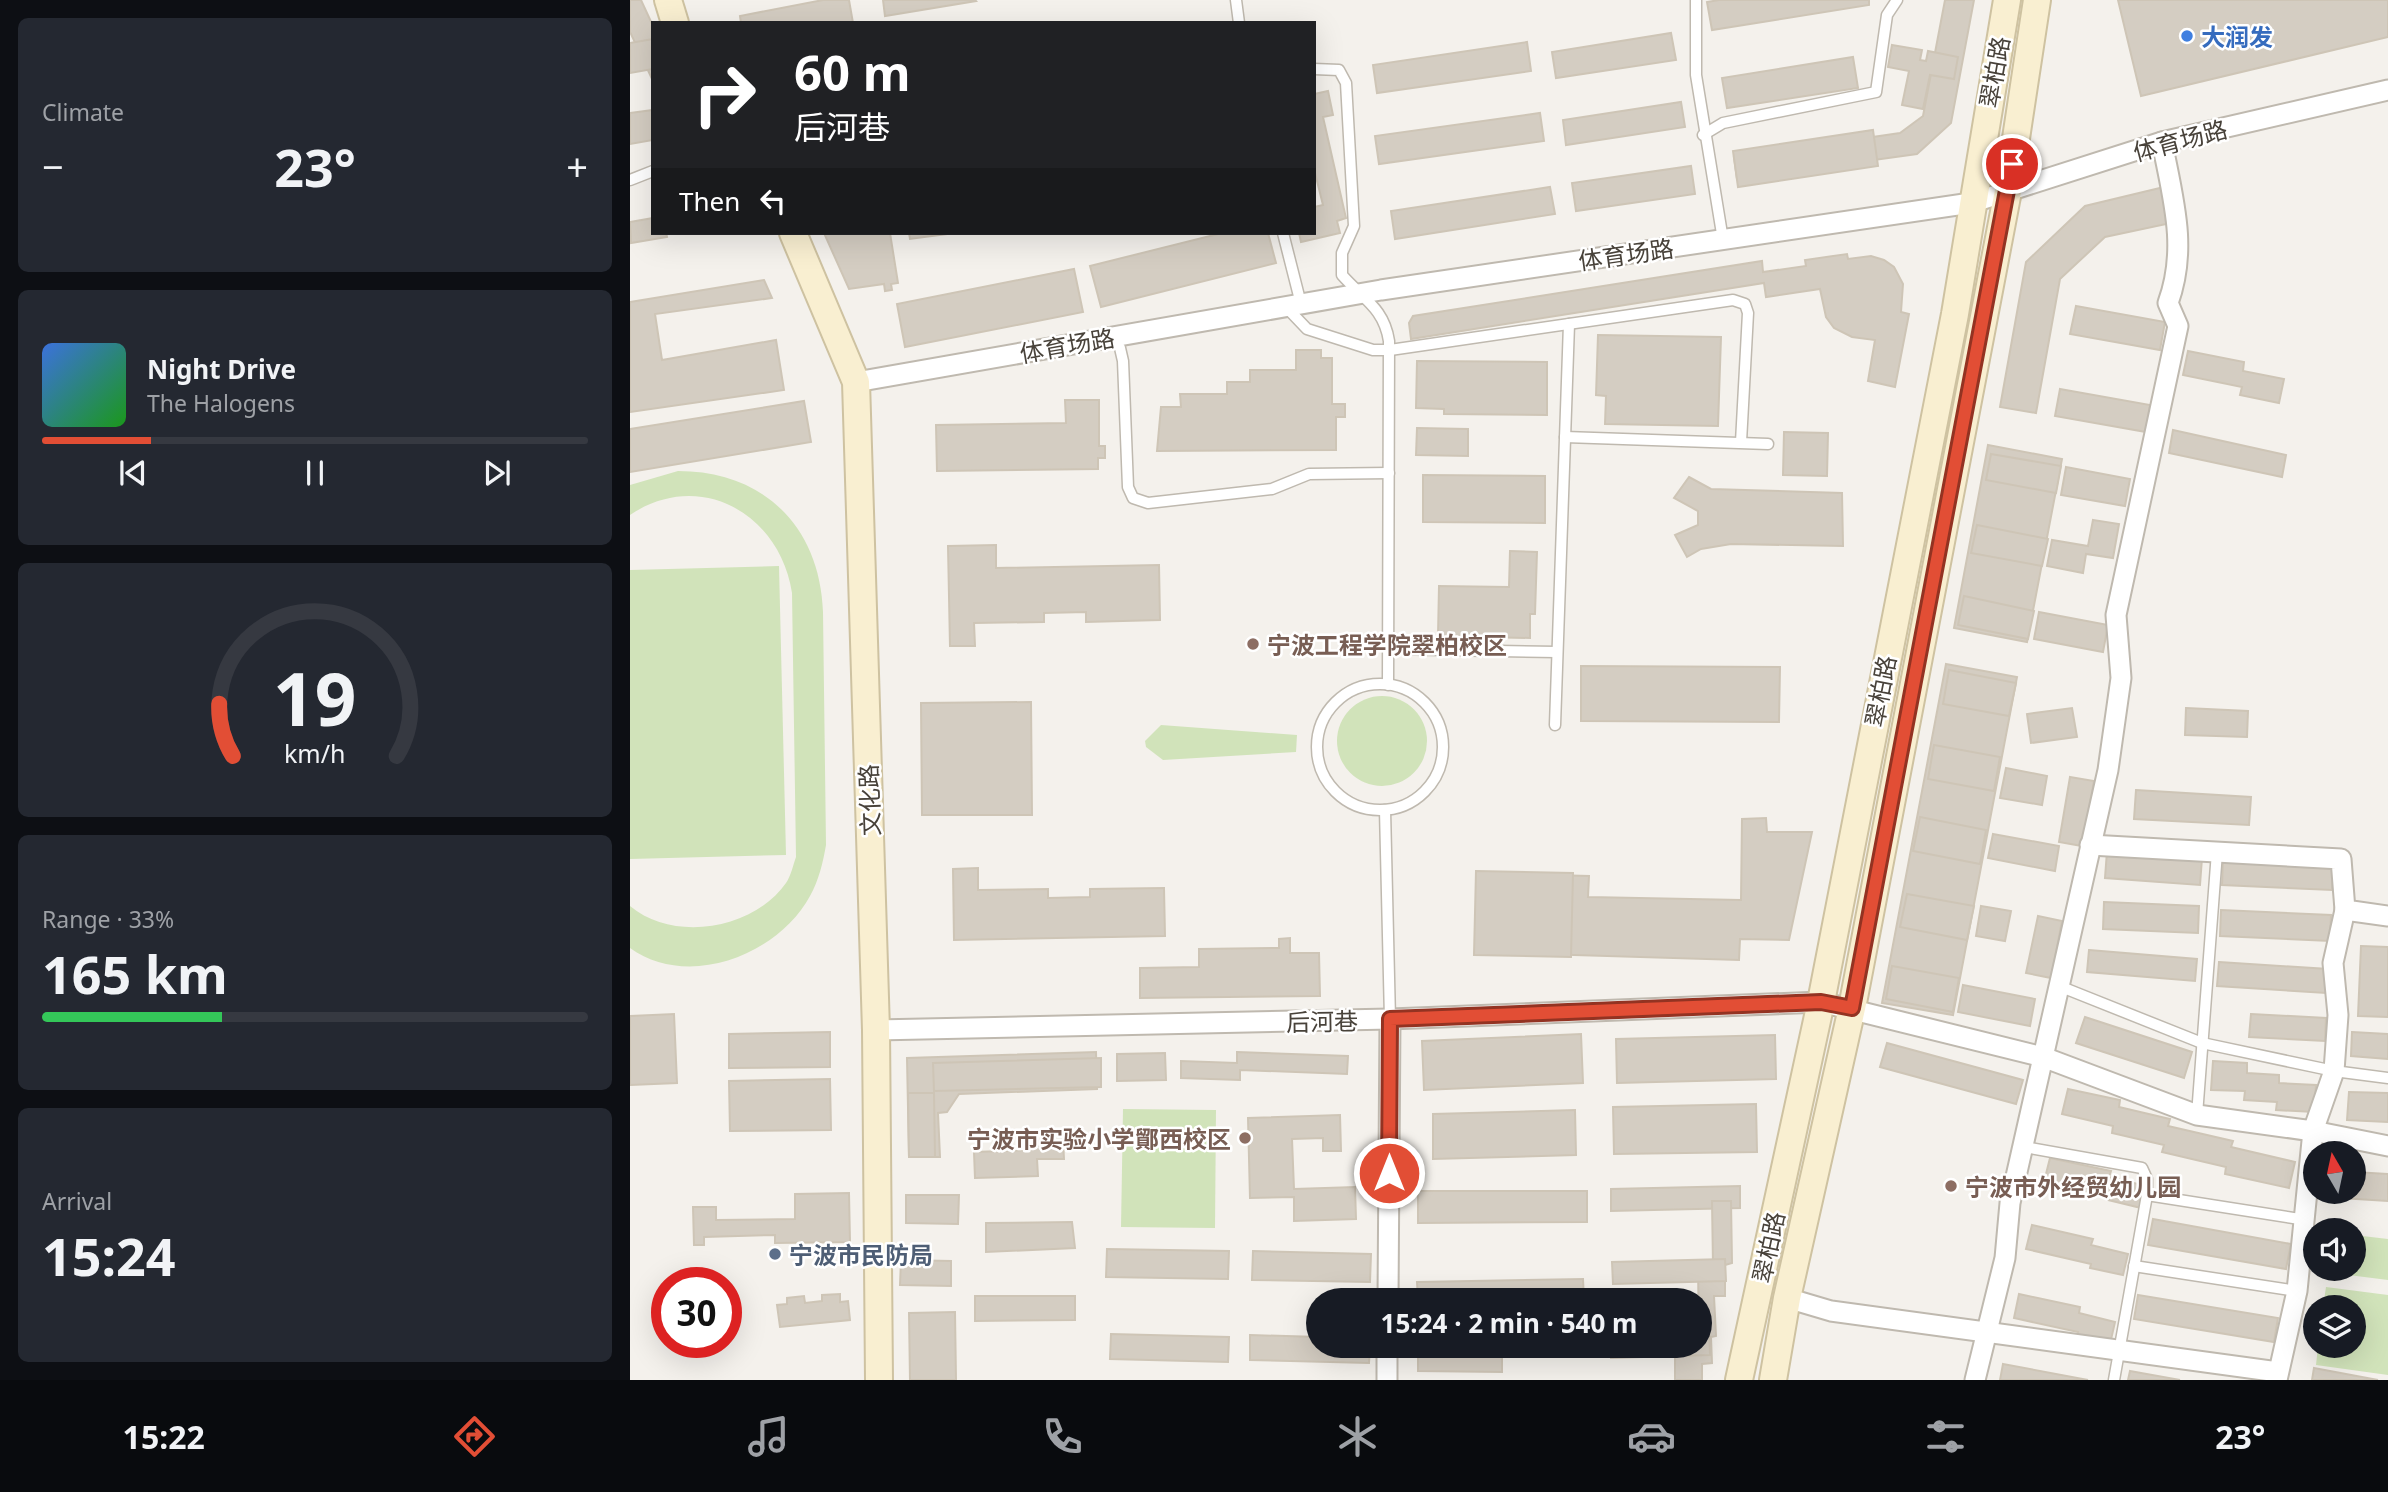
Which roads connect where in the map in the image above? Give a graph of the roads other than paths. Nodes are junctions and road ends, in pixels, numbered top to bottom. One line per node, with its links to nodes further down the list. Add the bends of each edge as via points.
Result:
1 (668, 0): 7 (main road)
2 (1236, 0): 8 (lane)
3 (1696, 0): 11 (lane, via 1696,75)
4 (1897, 0): 11 (lane, via 1887,15 1876,92 1723,123)
5 (2007, 0): 16 (main road, 翠柏路)
6 (2037, 0): 15 (main road, 翠柏路)
7 (674, 21)
8 (1239, 21)
9 (1316, 69): 20 (lane, via 1339,70 1346,83 1354,226 1342,253 1342,275)
10 (2388, 90): 12 (street, 体育场路)
11 (1703, 135): 19 (lane)
12 (2162, 142): 15 (street, 体育场路); 35 (street, via 2179,228 2178,275 2168,303 2178,326 2116,615 2121,678 2108,770)
13 (651, 172): 14 (lane)
14 (630, 180)
15 (2008, 191): 16 (street, 体育场路); 41 (main road, 翠柏路)
16 (1971, 203): 19 (street, 体育场路); 40 (main road, 翠柏路, via 1955,314)
17 (794, 235): 25 (main road, 文化路)
18 (1283, 235): 21 (lane)
19 (1723, 240): 20 (street, 体育场路)
20 (1358, 294): 21 (street, 体育场路); 24 (lane, via 1387,324)
21 (1293, 305): 23 (street, 体育场路); 24 (lane, via 1307,329 1373,350)
22 (1569, 324): 24 (lane); 26 (lane); 27 (lane, via 1733,300 1745,304)
23 (1112, 337): 25 (street, 体育场路); 29 (lane, via 1123,361 1128,487 1133,498 1149,503 1272,489 1309,474)
24 (1390, 350): 29 (lane)
25 (856, 382): 43 (main road, 文化路)
26 (1565, 437): 27 (lane); 31 (lane)
27 (1741, 442): 28 (lane)
28 (1768, 444)
29 (1389, 472): 30 (lane)
30 (1388, 649): 31 (lane); 32 (lane)
31 (1557, 652): 33 (lane)
32 (1388, 685): 34 (lane, via 1407,691 1428,706 1440,729 1443,754 1426,790 1404,805); 34 (lane, via 1356,689 1335,703 1321,725 1316,750 1323,775 1339,796 1364,808)
33 (1555, 725)
34 (1385, 810): 42 (lane)
35 (2090, 845): 36 (street); 39 (street)
36 (2217, 852): 37 (street, via 2341,859); 44 (lane)
37 (2344, 910): 38 (street); 46 (street, via 2333,963 2337,1016)
38 (2388, 916)
39 (2059, 986): 44 (lane); 45 (street)
40 (1821, 1002): 41 (street, 后河巷); 42 (street, 后河巷); 66 (main road, 翠柏路)
41 (1852, 1008): 45 (street, 后河巷); 59 (main road, 翠柏路)
42 (1390, 1019): 43 (street, 后河巷); 57 (street)
43 (876, 1030): 64 (main road, 文化路)
44 (2202, 1043): 46 (lane); 48 (lane)
45 (2043, 1058): 48 (street, 后河巷); 51 (street)
46 (2334, 1071): 47 (lane); 49 (street)
47 (2388, 1078)
48 (2197, 1115): 49 (street, 后河巷)
49 (2313, 1131): 50 (street, 后河巷); 53 (street)
50 (2388, 1146)
51 (2024, 1147): 52 (lane, via 2142,1168); 60 (street, via 2010,1203 2005,1258)
52 (2147, 1195): 54 (lane); 56 (lane)
53 (2306, 1218)
54 (2303, 1220)
55 (2303, 1244): 58 (street)
56 (2134, 1266): 58 (lane); 61 (lane)
57 (1388, 1288)
58 (2297, 1291): 63 (street)
59 (1787, 1298): 60 (street, via 1831,1311); 67 (main road, 翠柏路)
60 (1985, 1331): 61 (street); 68 (street)
61 (2119, 1349): 63 (street); 69 (lane)
62 (1387, 1358): 65 (street)
63 (2278, 1376)
64 (878, 1380)
65 (1387, 1380)
66 (1739, 1380)
67 (1773, 1380)
68 (1975, 1380)
69 (2114, 1380)

